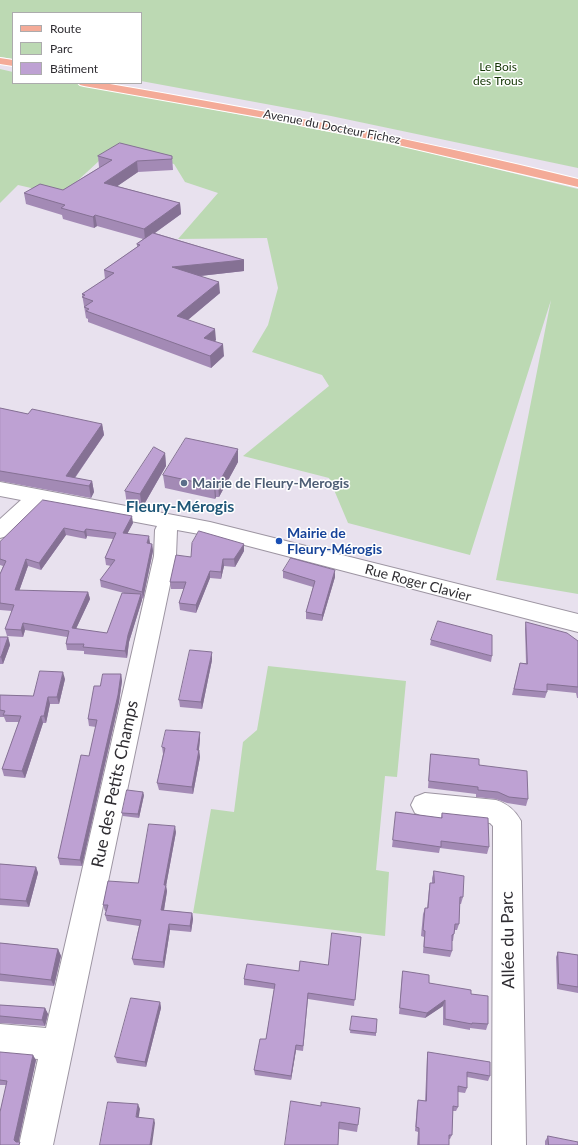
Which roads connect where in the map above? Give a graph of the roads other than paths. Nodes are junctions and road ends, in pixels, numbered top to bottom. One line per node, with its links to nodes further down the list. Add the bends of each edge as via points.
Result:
1 (0, 61): 2 (main road)
2 (12, 63)
3 (0, 69): 4 (main road)
4 (12, 71)
5 (90, 84): 8 (main road, Avenue du Docteur Fichez, via 264,113 405,142)
6 (137, 84): 7 (main road, via 344,120)
7 (578, 173)
8 (578, 183)
9 (0, 489): 10 (street, Rue Roger Clavier)
10 (36, 495): 11 (street, Rue Roger Clavier); 12 (street)
11 (170, 522): 13 (street, Rue Roger Clavier, via 210,529); 16 (street, Rue des Petits Champs, via 166,530 165,556)
12 (0, 531)
13 (578, 623)
14 (425, 805): 18 (street, Allée du Parc, via 496,812 507,821)
15 (0, 1040): 16 (street)
16 (57, 1045): 17 (street, Rue des Petits Champs)
17 (36, 1145)
18 (509, 1145)

